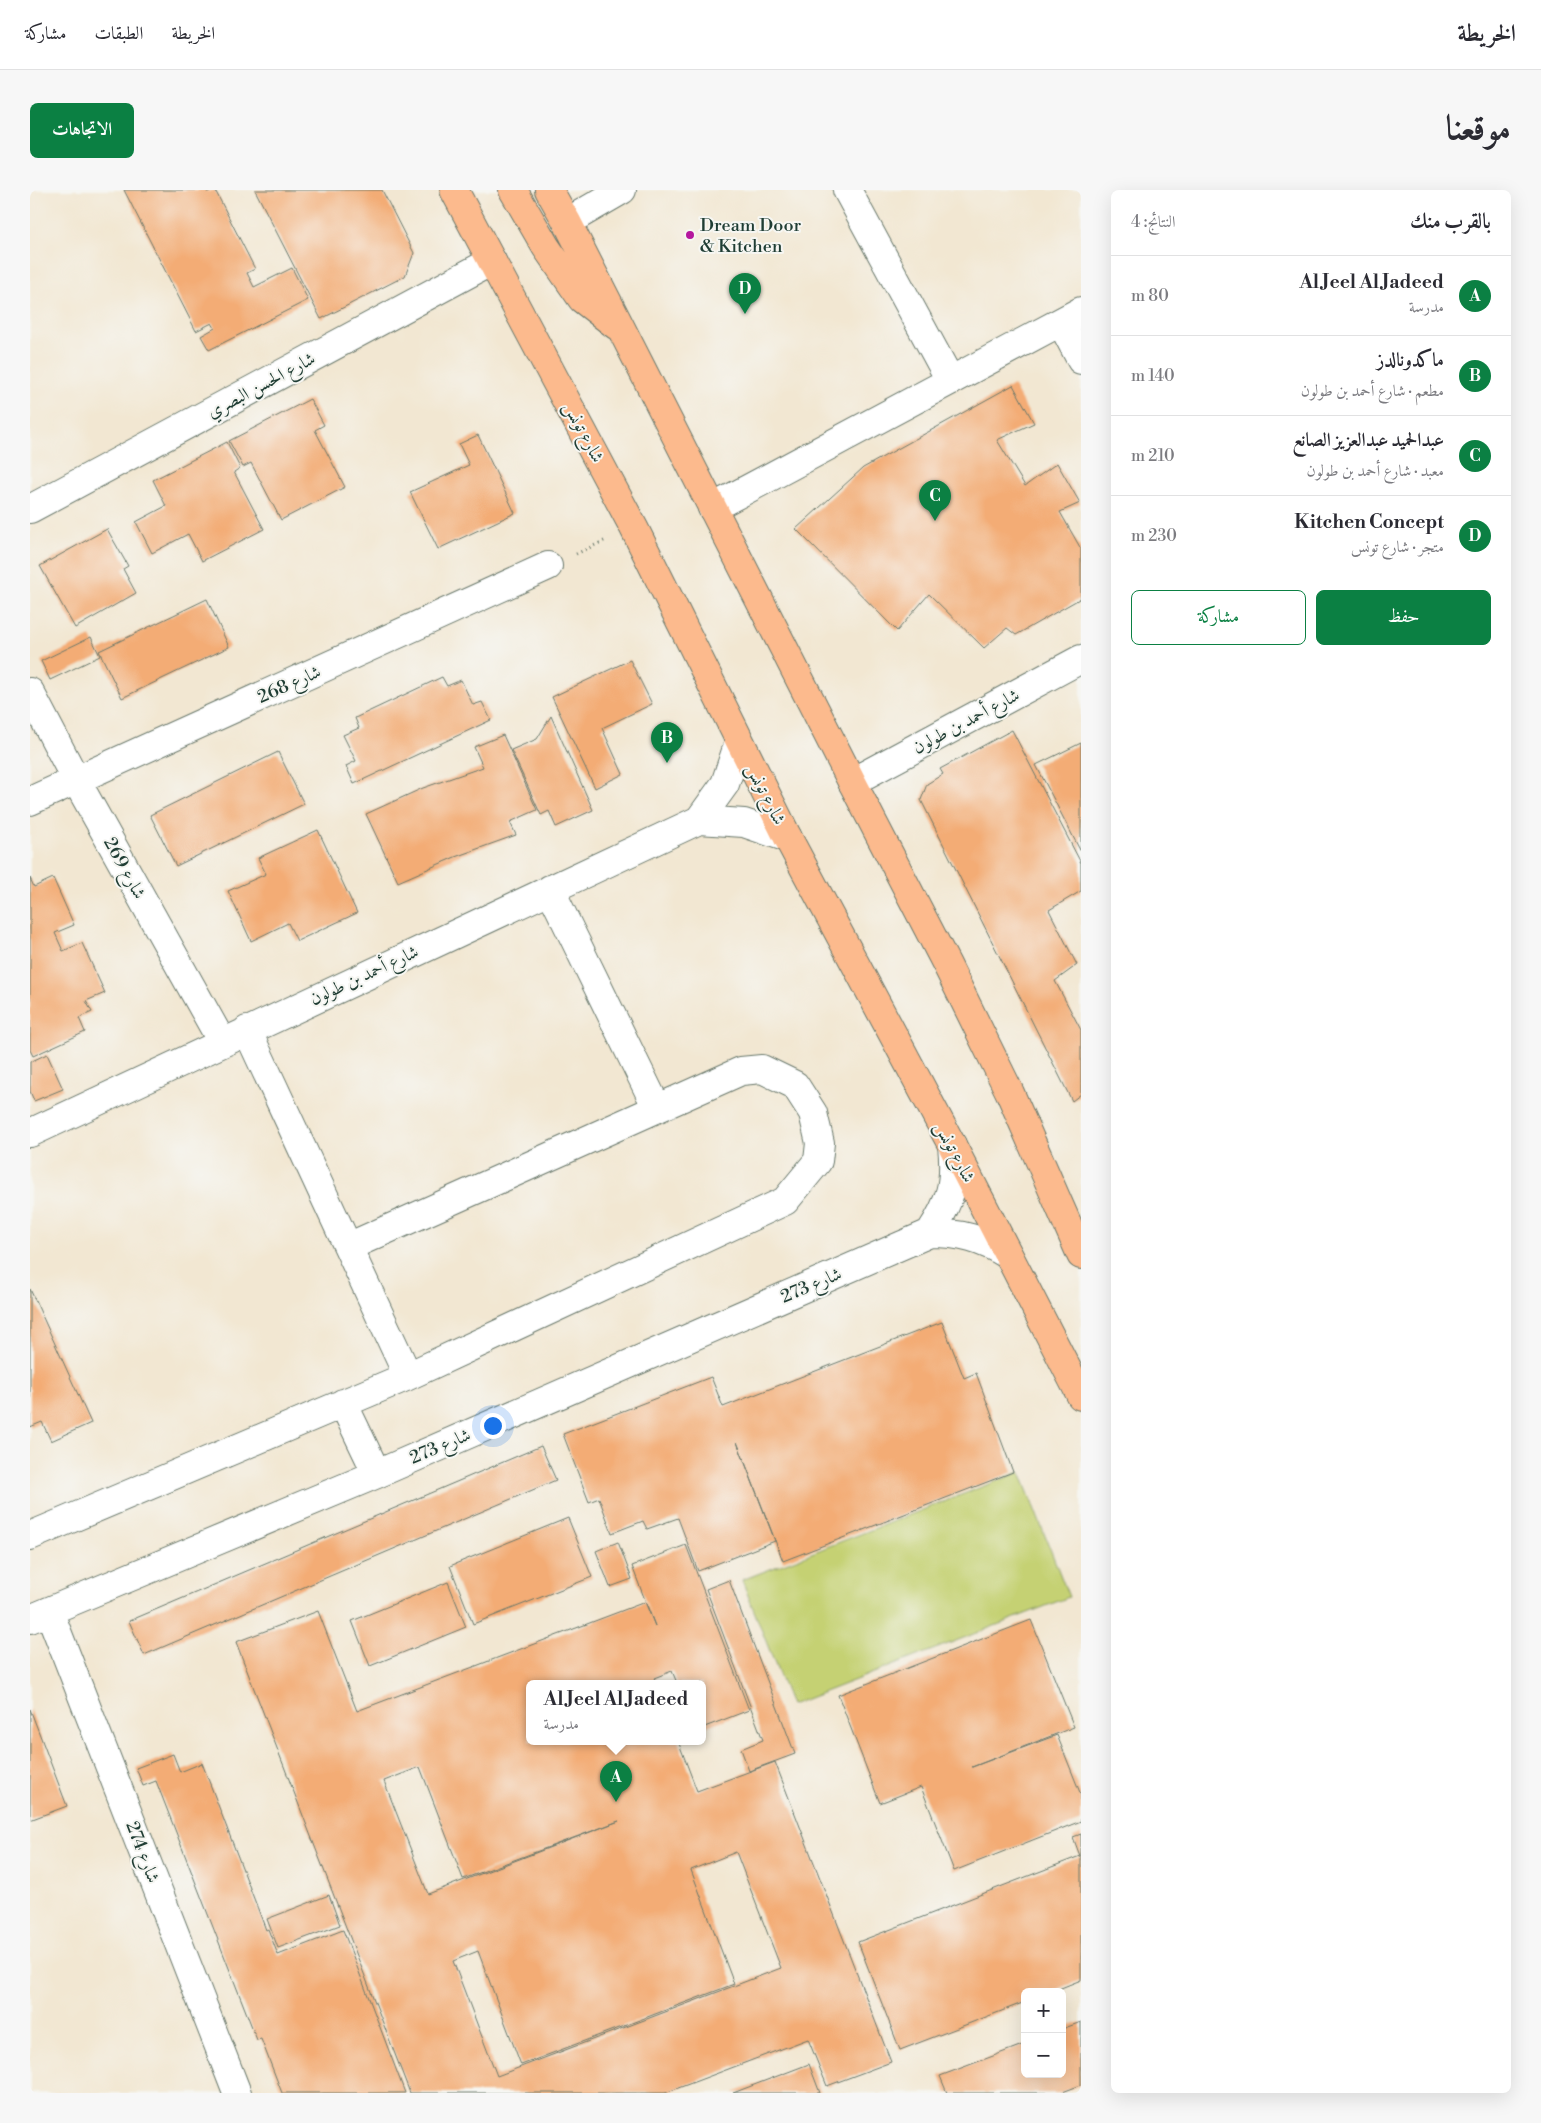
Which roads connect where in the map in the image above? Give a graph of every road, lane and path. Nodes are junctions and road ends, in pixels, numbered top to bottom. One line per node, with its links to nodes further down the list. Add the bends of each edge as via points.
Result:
1 (454, 190): 7 (main road, شارع تونس)
2 (513, 190): 9 (main road, via 546,247 582,299)
3 (549, 190): 6 (main road)
4 (622, 190): 6 (street)
5 (848, 190): 11 (street)
6 (567, 222): 9 (main road)
7 (492, 261): 13 (street, شارع الحسن البصري); 14 (main road, شارع تونس)
8 (1071, 317): 10 (street); 11 (street)
9 (622, 330): 12 (main road)
10 (1081, 360)
11 (950, 380): 12 (street)
12 (712, 508): 20 (main road)
13 (30, 510)
14 (634, 528): 15 (path); 18 (main road, شارع تونس)
15 (548, 566): 19 (street, شارع 268)
16 (1081, 659): 20 (street, شارع أحمد بن طولون)
17 (30, 692): 19 (street, شارع 269)
18 (739, 742): 22 (street, شارع أحمد بن طولون, via 725,784); 23 (main road, شارع تونس)
19 (76, 780): 21 (street, شارع 268); 26 (street, شارع 269)
20 (852, 782): 33 (main road, via 1010,1093)
21 (30, 800)
22 (699, 820): 23 (street, شارع أحمد بن طولون, via 744,824); 24 (street, شارع أحمد بن طولون)
23 (788, 838): 29 (main road, شارع تونس)
24 (550, 889): 25 (street, شارع أحمد بن طولون); 27 (street)
25 (247, 1030): 26 (street, شارع أحمد بن طولون); 31 (street)
26 (222, 1042): 28 (street, شارع أحمد بن طولون)
27 (657, 1108): 31 (street); 34 (street, via 741,1071 762,1069 796,1085 813,1113 820,1143 818,1161 785,1201)
28 (30, 1133)
29 (952, 1145): 30 (street, via 955,1168 951,1192 943,1214); 32 (main road, شارع تونس)
30 (930, 1234): 32 (street, شارع 273, via 951,1233 971,1237); 37 (street, شارع 273)
31 (348, 1247): 34 (street)
32 (1008, 1255): 35 (main road, شارع تونس)
33 (1081, 1255)
34 (408, 1376): 36 (street)
35 (1081, 1396)
36 (343, 1403): 37 (street); 38 (street)
37 (377, 1474): 39 (street, شارع 273)
38 (30, 1536)
39 (40, 1615): 40 (street, شارع 274)
40 (237, 2093)

